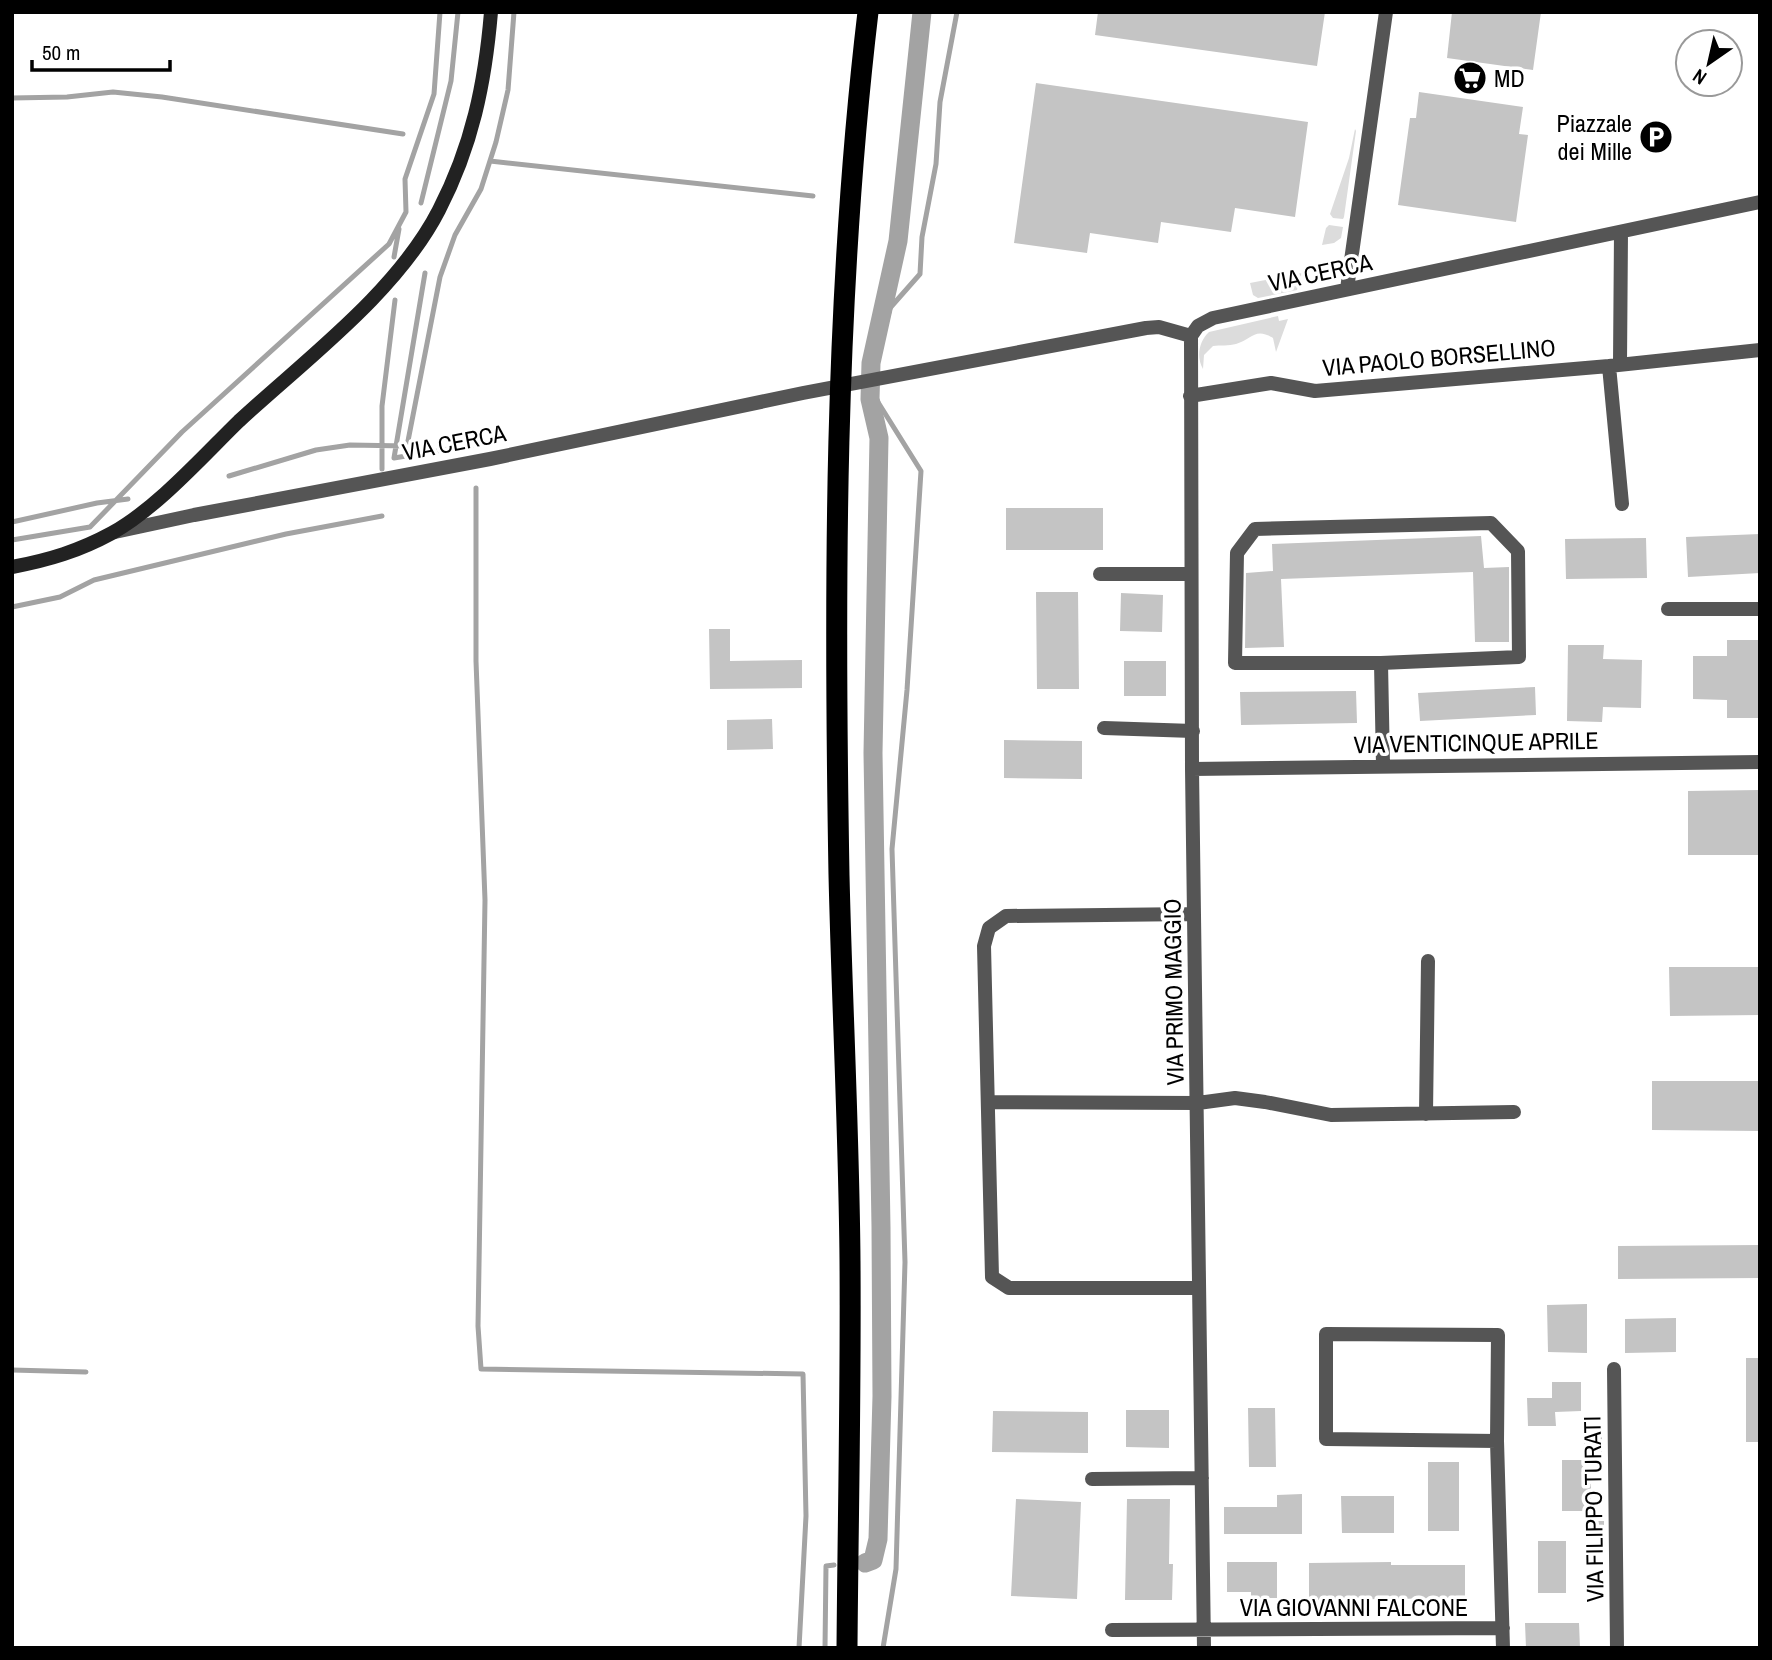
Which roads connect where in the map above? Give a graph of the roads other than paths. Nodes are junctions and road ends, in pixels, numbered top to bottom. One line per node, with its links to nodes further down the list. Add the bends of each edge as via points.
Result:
1 (491, 12): 12 (main road, via 487,65 470,139 438,211 412,253 365,307 153,503)
2 (868, 12): 38 (highway, via 847,244 838,496 839,873 850,1259)
3 (1386, 12): 6 (street)
4 (1760, 202): 5 (street, VIA CERCA)
5 (1621, 232): 6 (street, VIA CERCA); 9 (street)
6 (1347, 289): 7 (street, VIA CERCA, via 1213,318)
7 (1191, 336): 10 (street, VIA PRIMO MAGGIO); 12 (street, VIA CERCA, via 1146,328)
8 (1760, 350): 9 (street, VIA PAOLO BORSELLINO)
9 (1614, 365): 10 (street, VIA PAOLO BORSELLINO, via 1315,391 1270,383); 11 (street)
10 (1190, 396): 14 (street, VIA PRIMO MAGGIO)
11 (1622, 504)
12 (113, 532): 13 (main road, via 57,558)
13 (12, 567)
14 (1191, 573): 15 (street); 20 (street, VIA PRIMO MAGGIO)
15 (1100, 574)
16 (1668, 609): 17 (street)
17 (1760, 609)
18 (1381, 663): 18 (street, via 1235,663 1237,553 1255,529 1491,523 1518,551 1519,657); 22 (street)
19 (1104, 728): 20 (street)
20 (1193, 731): 23 (street, VIA PRIMO MAGGIO)
21 (1760, 762): 22 (street, VIA VENTICINQUE APRILE)
22 (1383, 765): 23 (street, VIA VENTICINQUE APRILE)
23 (1192, 769): 24 (street, VIA PRIMO MAGGIO)
24 (1194, 914): 26 (street, via 1006,916 989,928 984,946); 27 (street, VIA PRIMO MAGGIO)
25 (1428, 961): 29 (street)
26 (988, 1102): 27 (street); 30 (street, via 992,1277 1009,1288)
27 (1198, 1103): 29 (street, via 1235,1098 1331,1115); 30 (street, VIA PRIMO MAGGIO)
28 (1514, 1112): 29 (street)
29 (1426, 1114)
30 (1199, 1288): 33 (street, VIA PRIMO MAGGIO)
31 (1614, 1369): 41 (street, VIA FILIPPO TURATI)
32 (1497, 1441): 32 (street, via 1498,1335 1326,1334 1326,1439); 35 (street)
33 (1202, 1478): 34 (street); 37 (street, VIA PRIMO MAGGIO)
34 (1092, 1479)
35 (1503, 1629): 37 (street, VIA GIOVANNI FALCONE); 40 (street)
36 (1112, 1630): 37 (street, VIA GIOVANNI FALCONE)
37 (1204, 1630): 39 (street, VIA PRIMO MAGGIO)
38 (846, 1648)
39 (1204, 1648)
40 (1503, 1648)
41 (1617, 1648)

